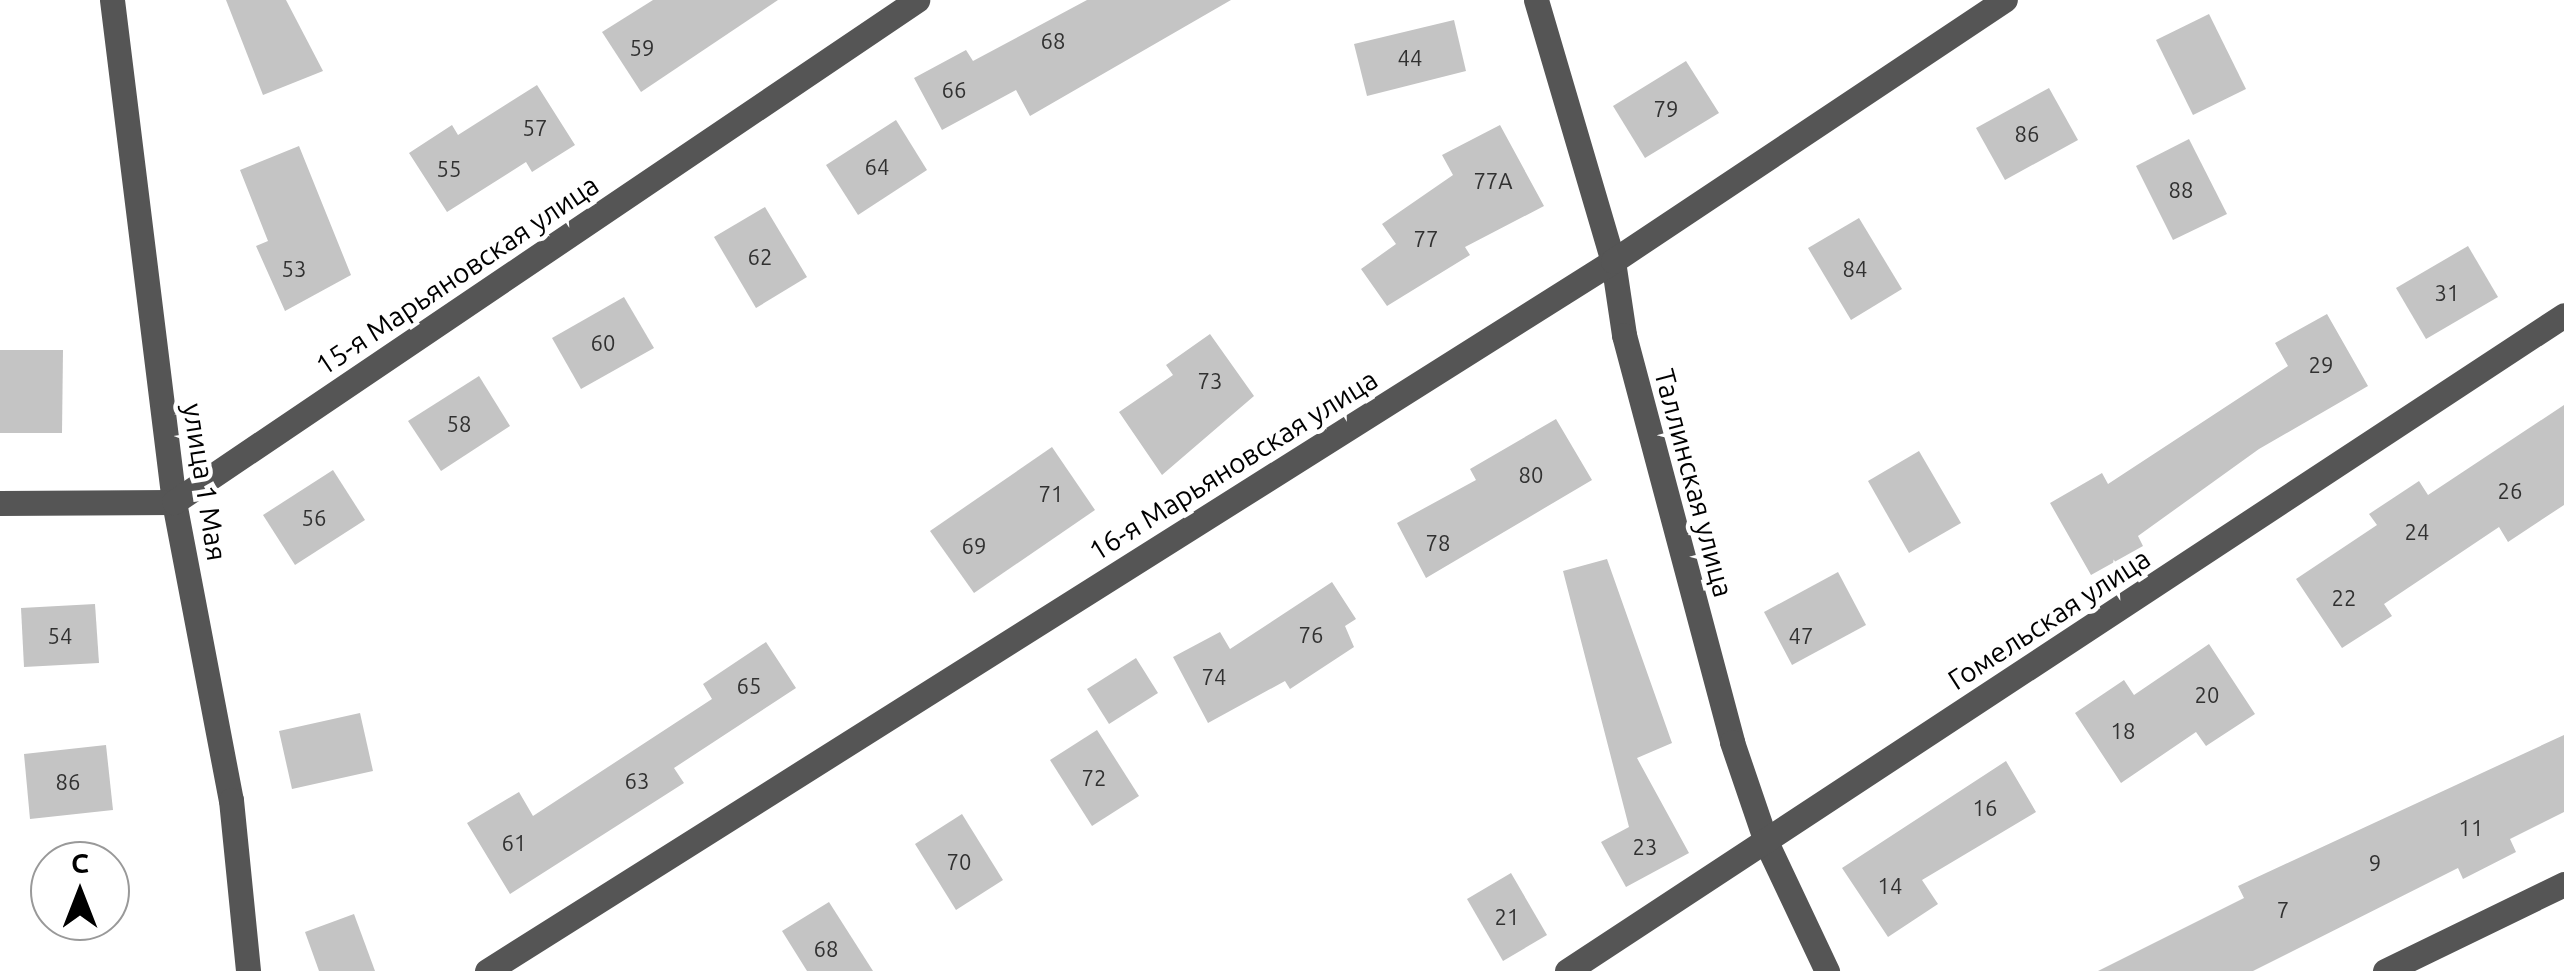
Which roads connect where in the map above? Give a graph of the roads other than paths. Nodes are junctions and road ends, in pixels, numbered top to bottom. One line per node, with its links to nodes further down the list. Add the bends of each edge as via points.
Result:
1 (112, 0): 8 (street, улица 1 Мая)
2 (917, 0): 8 (street, 15-я Марьяновская улица)
3 (1536, 0): 5 (street, Таллинская улица)
4 (2006, 0): 5 (street, 16-я Марьяновская улица)
5 (1614, 260): 9 (street, Таллинская улица, via 1624,335); 12 (street, 16-я Марьяновская улица)
6 (2564, 314): 9 (street, Гомельская улица)
7 (0, 502): 8 (street)
8 (174, 502): 11 (street, улица 1 Мая, via 232,800)
9 (1766, 842): 13 (street, Гомельская улица); 14 (street, Таллинская улица)
10 (2564, 884): 15 (street)
11 (248, 971)
12 (487, 971)
13 (1567, 971)
14 (1827, 971)
15 (2385, 971)

